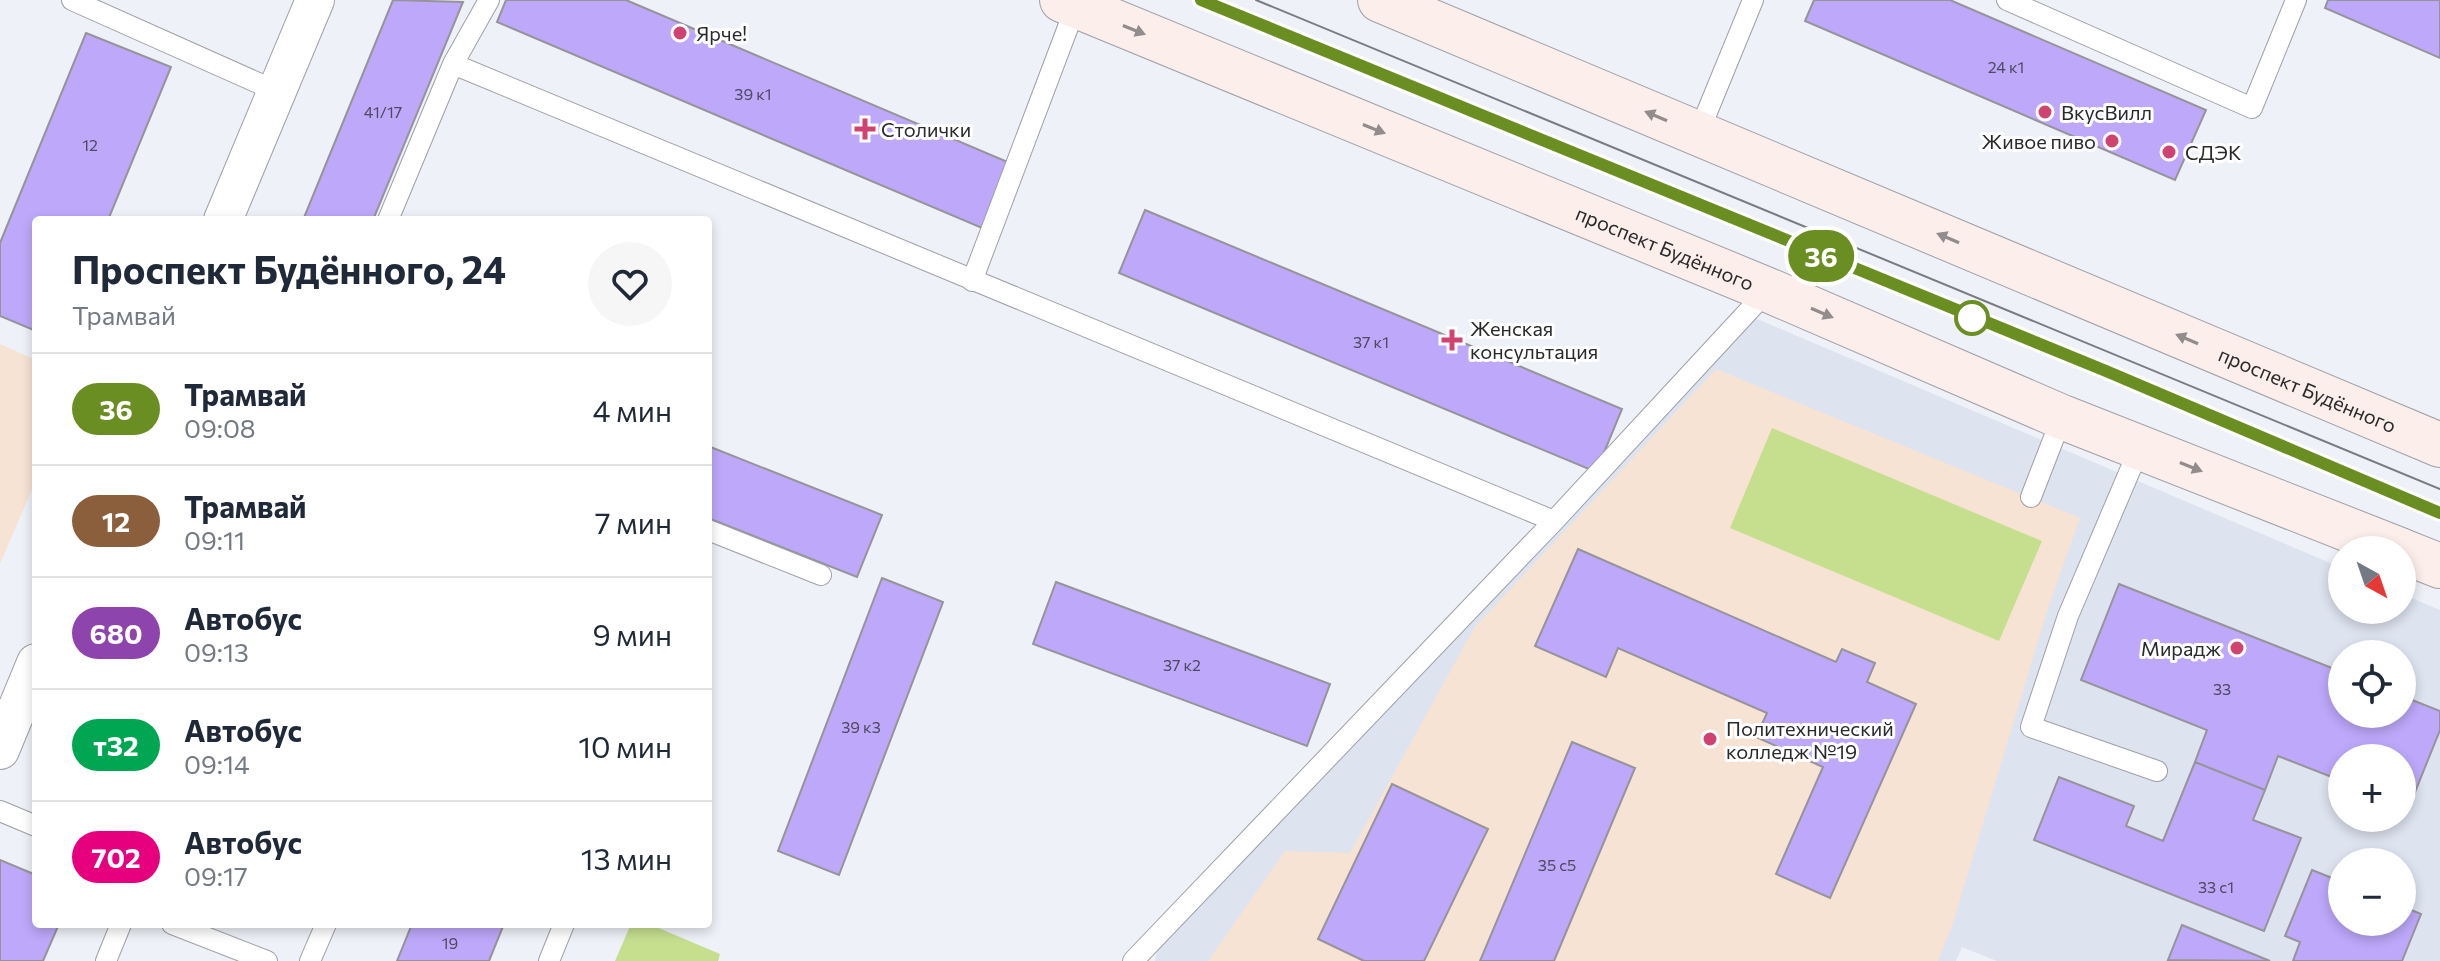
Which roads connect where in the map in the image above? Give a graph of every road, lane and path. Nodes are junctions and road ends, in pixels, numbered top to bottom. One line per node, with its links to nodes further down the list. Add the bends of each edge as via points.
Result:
1 (72, 0): 10 (lane)
2 (315, 0): 10 (street)
3 (489, 0): 9 (lane)
4 (1380, 0): 11 (main road, проспект Будённого, one-way to 4)
5 (1753, 0): 11 (lane)
6 (2007, 0): 7 (lane, via 2252,108)
7 (2296, 0)
8 (1069, 3): 14 (lane); 15 (main road, проспект Будённого, one-way to 15)
9 (453, 64): 13 (lane); 14 (lane)
10 (276, 91): 12 (street)
11 (1698, 134): 17 (main road, проспект Будённого, one-way to 11)
12 (225, 216)
13 (390, 216)
14 (972, 281): 20 (lane)
15 (1768, 290): 16 (main road, проспект Будённого, one-way to 16); 20 (lane)
16 (2062, 417): 18 (main road, проспект Будённого); 19 (lane)
17 (2440, 445)
18 (2140, 447): 22 (main road, проспект Будённого, one-way to 22); 28 (lane, via 2068,616 2031,727)
19 (2031, 497)
20 (1554, 521): 39 (lane)
21 (712, 532): 25 (lane)
22 (2366, 536)
23 (2416, 556): 24 (main road, проспект Будённого)
24 (2440, 566)
25 (821, 575)
26 (32, 673): 27 (street)
27 (0, 750)
28 (2157, 771)
29 (0, 811): 30 (lane)
30 (32, 824)
31 (119, 928): 35 (lane)
32 (182, 928): 36 (lane)
33 (324, 928): 37 (lane)
34 (562, 928): 38 (lane)
35 (106, 961)
36 (267, 961)
37 (310, 961)
38 (549, 961)
39 (1133, 961)

